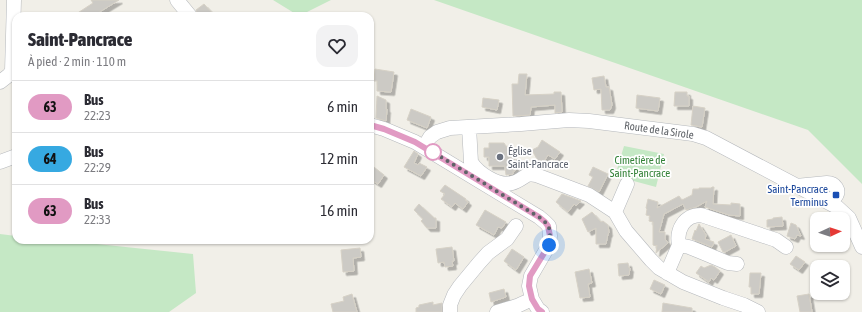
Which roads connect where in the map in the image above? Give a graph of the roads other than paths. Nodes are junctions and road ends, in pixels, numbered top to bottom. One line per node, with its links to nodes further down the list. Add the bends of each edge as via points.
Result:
1 (14, 0): 3 (street)
2 (177, 0): 4 (street)
3 (14, 12)
4 (187, 12)
5 (12, 71): 6 (street)
6 (0, 82)
7 (374, 126): 9 (street)
8 (469, 127): 9 (street, Route de la Sirole, via 437,132 430,137); 13 (street, Route de la Sirole, via 589,120 693,134 706,138); 15 (street, via 471,162 490,179 502,184 512,183 529,174 536,175 589,195)
9 (424, 147): 22 (street, via 539,217 548,226 549,245 530,276)
10 (12, 158): 11 (street)
11 (0, 162)
12 (627, 184): 15 (street)
13 (796, 186): 14 (street, Route de la Sirole); 14 (street, via 832,183 837,188 836,195)
14 (825, 201): 19 (street, Route de la Sirole, via 837,207 849,218)
15 (615, 212): 21 (street, via 626,231 651,260)
16 (516, 226): 23 (street, via 507,239 488,253 474,268 454,295)
17 (679, 245): 18 (street, via 681,226 689,218 701,215 776,240); 20 (street); 21 (street)
18 (786, 247)
19 (862, 247)
20 (737, 264)
21 (667, 273): 26 (street)
22 (532, 299): 24 (street); 25 (street)
23 (450, 312)
24 (497, 312)
25 (542, 312)
26 (758, 312)

